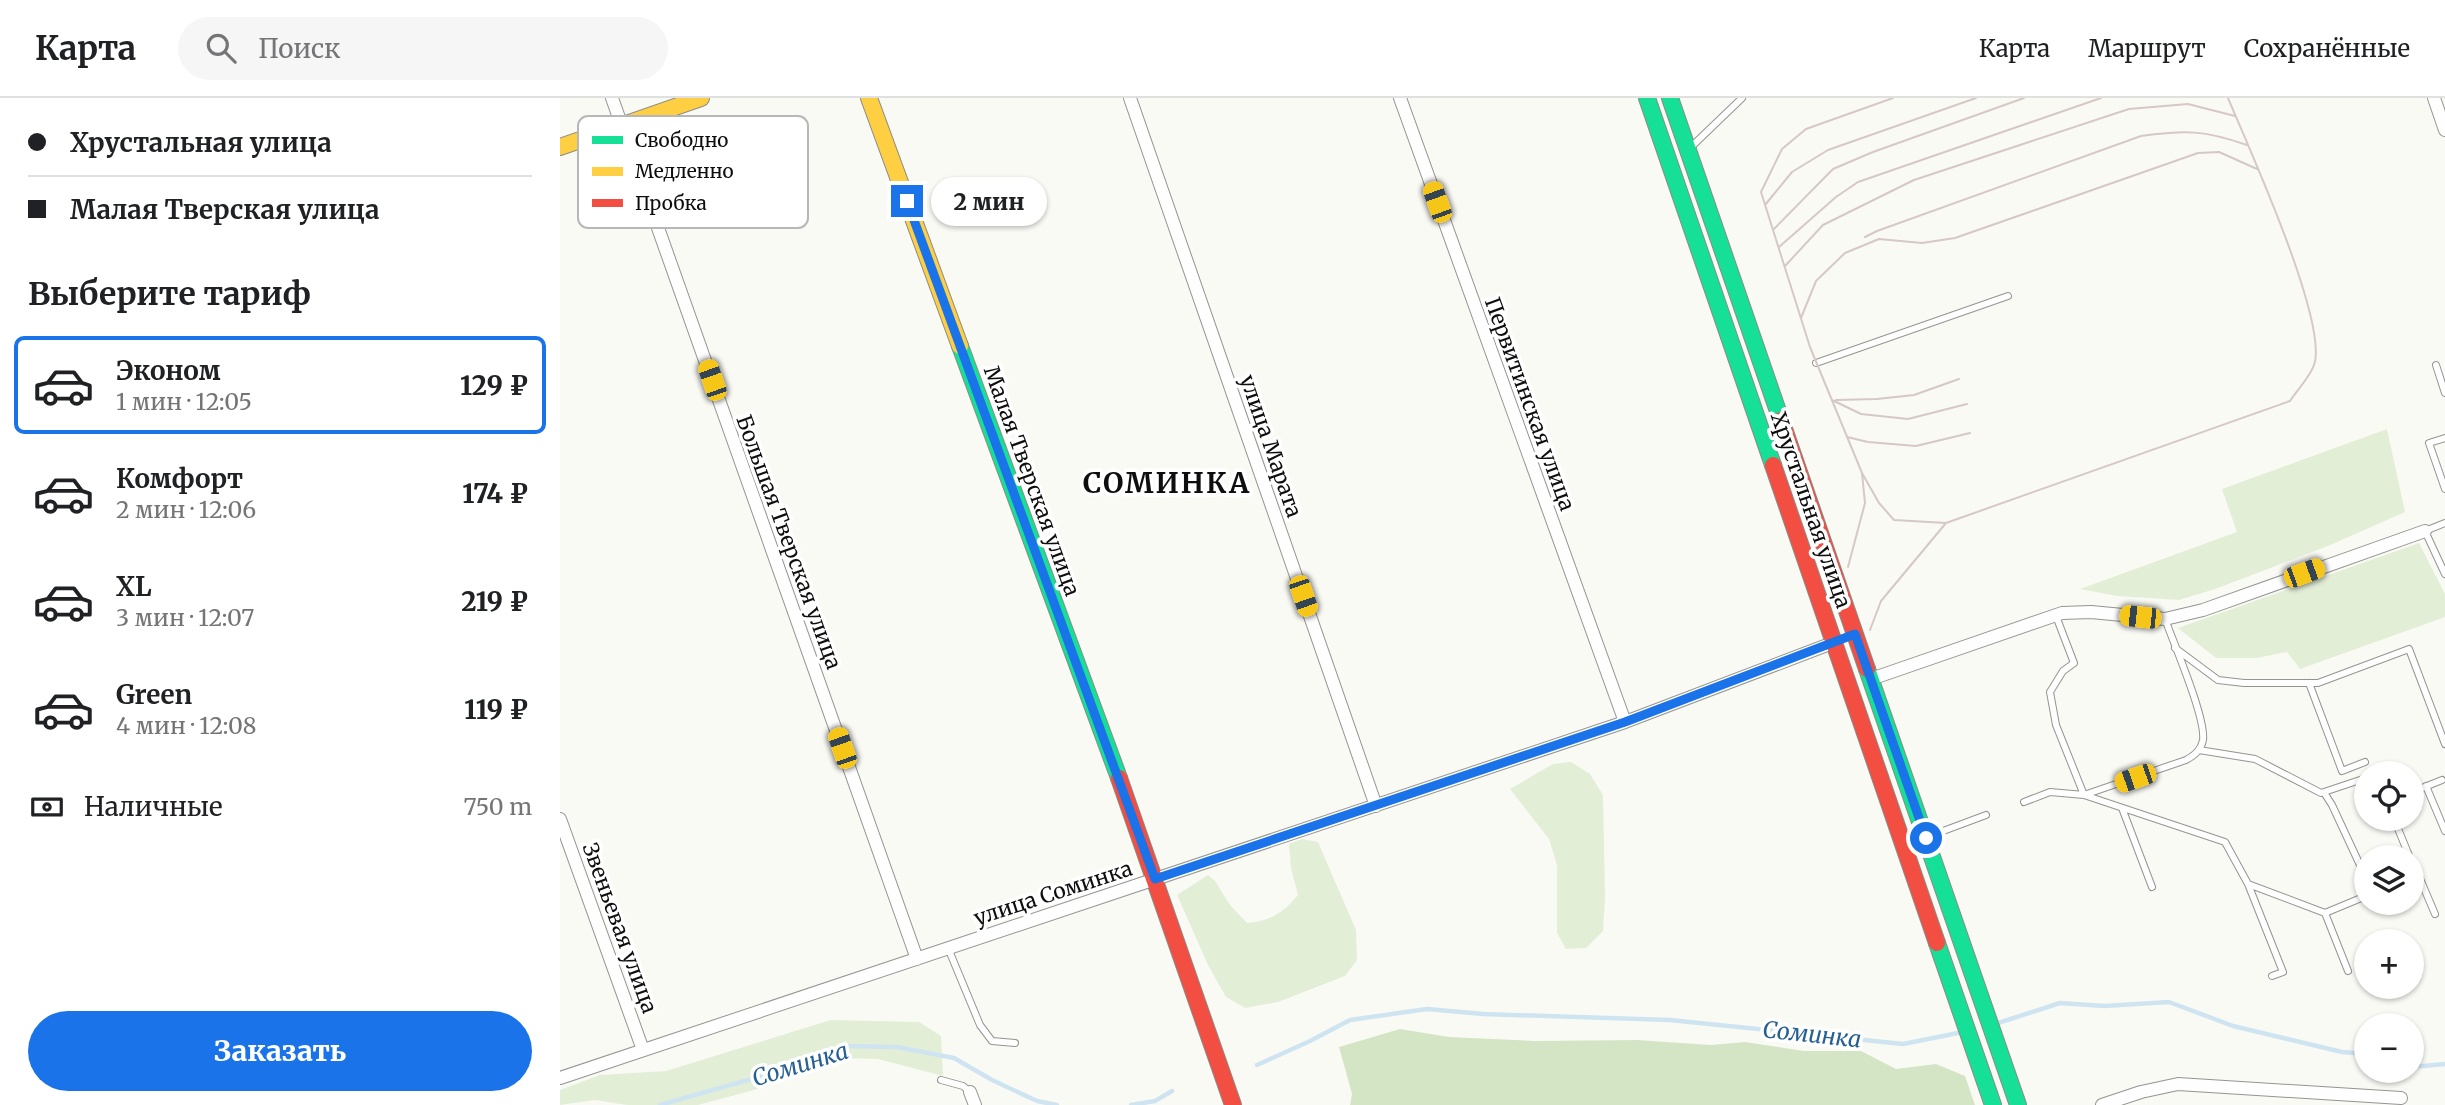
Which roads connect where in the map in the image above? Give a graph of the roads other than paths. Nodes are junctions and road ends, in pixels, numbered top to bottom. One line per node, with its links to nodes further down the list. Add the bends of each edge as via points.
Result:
1 (612, 98): 10 (street, Большая Тверская улица)
2 (701, 98): 11 (main road)
3 (869, 98): 51 (main road, Малая Тверская улица)
4 (1130, 98): 44 (street, улица Марата)
5 (1400, 98): 34 (street, Первитинская улица)
6 (1647, 98): 29 (main road, Хрустальная улица)
7 (1670, 98): 15 (main road, Хрустальная улица)
8 (1742, 98): 15 (lane)
9 (2434, 98): 12 (street)
10 (618, 116)
11 (648, 116)
12 (2445, 130)
13 (578, 141): 14 (main road)
14 (560, 147)
15 (1688, 150): 28 (main road, Хрустальная улица)
16 (658, 228): 59 (street, Большая Тверская улица)
17 (2008, 296): 18 (lane)
18 (1816, 363)
19 (2435, 365): 20 (lane)
20 (2445, 393)
21 (2445, 438): 22 (lane, via 2429,443)
22 (2445, 489)
23 (2445, 523): 24 (lane)
24 (2425, 531): 25 (lane); 27 (street, via 2203,610)
25 (2445, 574)
26 (2056, 615): 27 (street, via 2091,612); 31 (street); 42 (lane, via 2074,663 2050,692 2056,725)
27 (2165, 619): 30 (lane)
28 (1855, 634): 29 (main road); 31 (main road, Хрустальная улица)
29 (1835, 642): 33 (main road, Хрустальная улица); 34 (street, улица Соминка)
30 (2175, 648): 32 (lane, via 2218,680); 36 (lane, via 2200,716 2203,736)
31 (1871, 679): 33 (main road); 49 (main road, Хрустальная улица)
32 (2309, 683): 35 (lane, via 2409,649); 37 (lane, via 2342,771)
33 (1850, 688): 68 (main road, Хрустальная улица)
34 (1625, 722): 44 (street, улица Соминка)
35 (2445, 744)
36 (2199, 750): 41 (lane, via 2255,759); 42 (lane, via 2186,760)
37 (2354, 766)
38 (2442, 780): 40 (lane)
39 (2354, 783): 41 (lane)
40 (2426, 786): 48 (lane)
41 (2325, 794): 50 (lane)
42 (2084, 795): 43 (lane, via 2050,792); 45 (lane)
43 (2024, 802)
44 (1376, 806): 51 (street, улица Соминка)
45 (2122, 808): 52 (lane, via 2225,842); 53 (lane)
46 (1986, 815): 49 (lane)
47 (560, 819): 63 (street, Звеньевая улица)
48 (2445, 831)
49 (1926, 838): 71 (main road, Хрустальная улица)
50 (2354, 852)
51 (1155, 879): 58 (street, улица Соминка); 70 (main road, Малая Тверская улица)
52 (2248, 884): 56 (lane); 61 (lane, via 2283,972)
53 (2152, 887)
54 (2424, 889): 57 (lane)
55 (2354, 901): 56 (lane)
56 (2325, 913): 60 (lane)
57 (2435, 914)
58 (948, 948): 59 (street, улица Соминка); 62 (lane, via 980,1024 992,1041)
59 (917, 959): 63 (street, улица Соминка)
60 (2348, 971)
61 (2272, 976)
62 (1015, 1042)
63 (643, 1050): 64 (street, улица Соминка)
64 (560, 1078)
65 (941, 1080): 66 (lane)
66 (970, 1092): 69 (street)
67 (2401, 1098): 72 (street, via 2178,1084)
68 (1992, 1100)
69 (975, 1105)
70 (1233, 1105)
71 (2018, 1105)
72 (2102, 1105)

